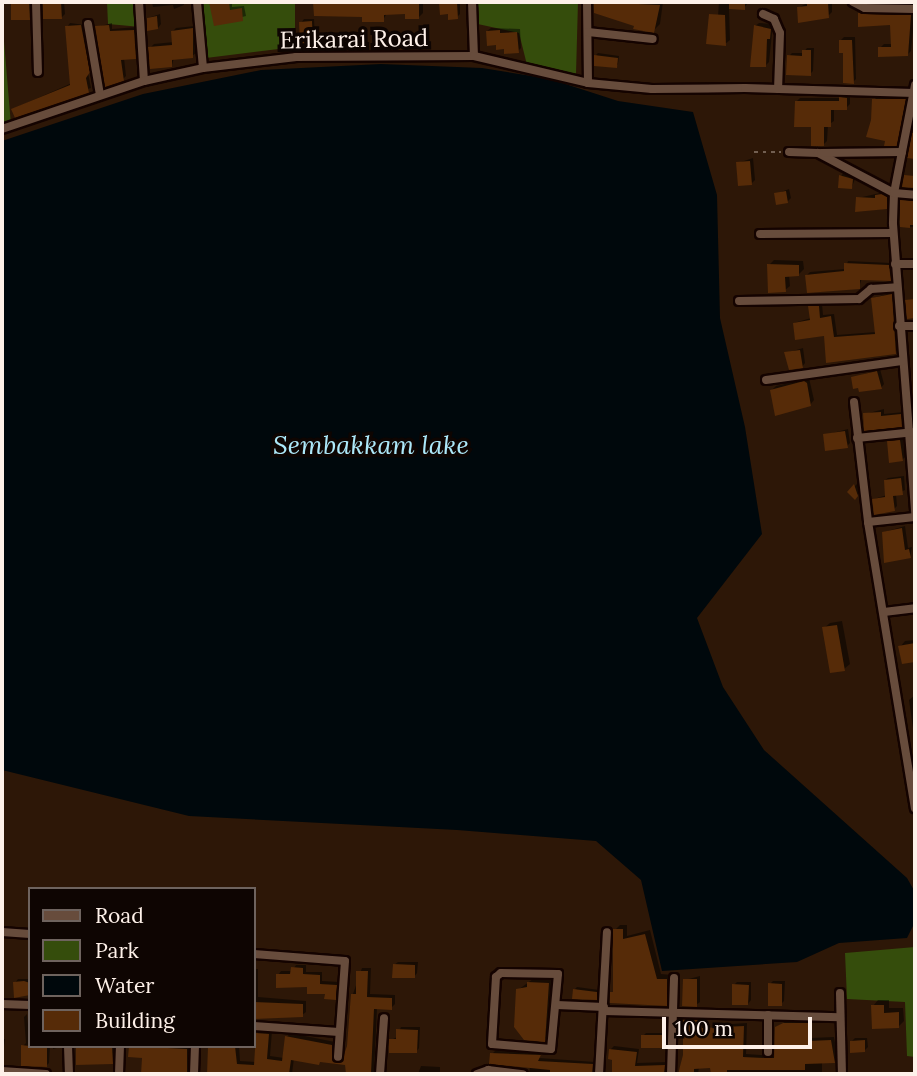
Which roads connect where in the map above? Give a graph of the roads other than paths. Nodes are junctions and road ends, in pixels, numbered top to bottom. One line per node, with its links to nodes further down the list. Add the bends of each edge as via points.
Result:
1 (36, 2): 14 (street)
2 (139, 2): 15 (street)
3 (197, 2): 13 (street)
4 (472, 2): 12 (street)
5 (587, 2): 10 (street)
6 (853, 2): 7 (street, via 866,8)
7 (915, 9)
8 (763, 14): 17 (street, via 774,19 780,33)
9 (88, 23): 19 (street)
10 (588, 32): 11 (street); 16 (street)
11 (653, 39)
12 (474, 56): 13 (street, Erikarai Road, via 296,57); 16 (street, Erikarai Road)
13 (203, 68): 15 (street, Erikarai Road)
14 (38, 72)
15 (144, 81): 19 (street, Erikarai Road)
16 (588, 83): 17 (street, Erikarai Road, via 652,89)
17 (778, 89): 18 (street, Erikarai Road)
18 (914, 89): 22 (street)
19 (100, 95): 20 (street, Erikarai Road)
20 (2, 128)
21 (789, 152): 23 (street)
22 (902, 152): 23 (street); 24 (street)
23 (818, 153): 24 (street)
24 (894, 193): 25 (street); 26 (street)
25 (915, 195)
26 (893, 233): 27 (street); 28 (street)
27 (760, 234)
28 (895, 264): 29 (street); 30 (street)
29 (915, 264)
30 (897, 287): 31 (street, via 871,289 859,299); 32 (street)
31 (740, 301)
32 (899, 326): 33 (street); 34 (street)
33 (915, 326)
34 (902, 361): 35 (street); 37 (street)
35 (766, 380)
36 (854, 402): 38 (street)
37 (912, 433): 38 (street); 39 (street)
38 (858, 438): 40 (street)
39 (915, 515): 40 (street)
40 (868, 522): 42 (street)
41 (915, 608): 42 (street)
42 (884, 612): 43 (street)
43 (915, 808)
44 (2, 932): 46 (street)
45 (607, 932): 53 (street)
46 (28, 934)
47 (256, 954): 59 (street, via 345,961)
48 (674, 978): 54 (street)
49 (840, 993): 56 (street)
50 (2, 1004): 51 (street)
51 (28, 1005)
52 (557, 1005): 52 (street, via 558,974 498,975 492,1044 551,1049); 53 (street)
53 (604, 1009): 54 (street); 73 (street)
54 (673, 1013): 55 (street); 74 (street)
55 (768, 1015): 56 (street); 63 (street)
56 (840, 1017): 75 (street)
57 (384, 1018): 70 (street)
58 (256, 1026): 59 (street)
59 (339, 1032): 64 (street)
60 (68, 1048): 67 (street)
61 (120, 1048): 68 (street)
62 (195, 1048): 69 (street)
63 (768, 1052)
64 (338, 1057)
65 (2, 1072): 66 (street)
66 (46, 1074)
67 (69, 1074)
68 (119, 1074)
69 (194, 1074)
70 (380, 1074)
71 (477, 1074): 72 (street, via 488,1070)
72 (523, 1074)
73 (599, 1074)
74 (671, 1074)
75 (842, 1074)

